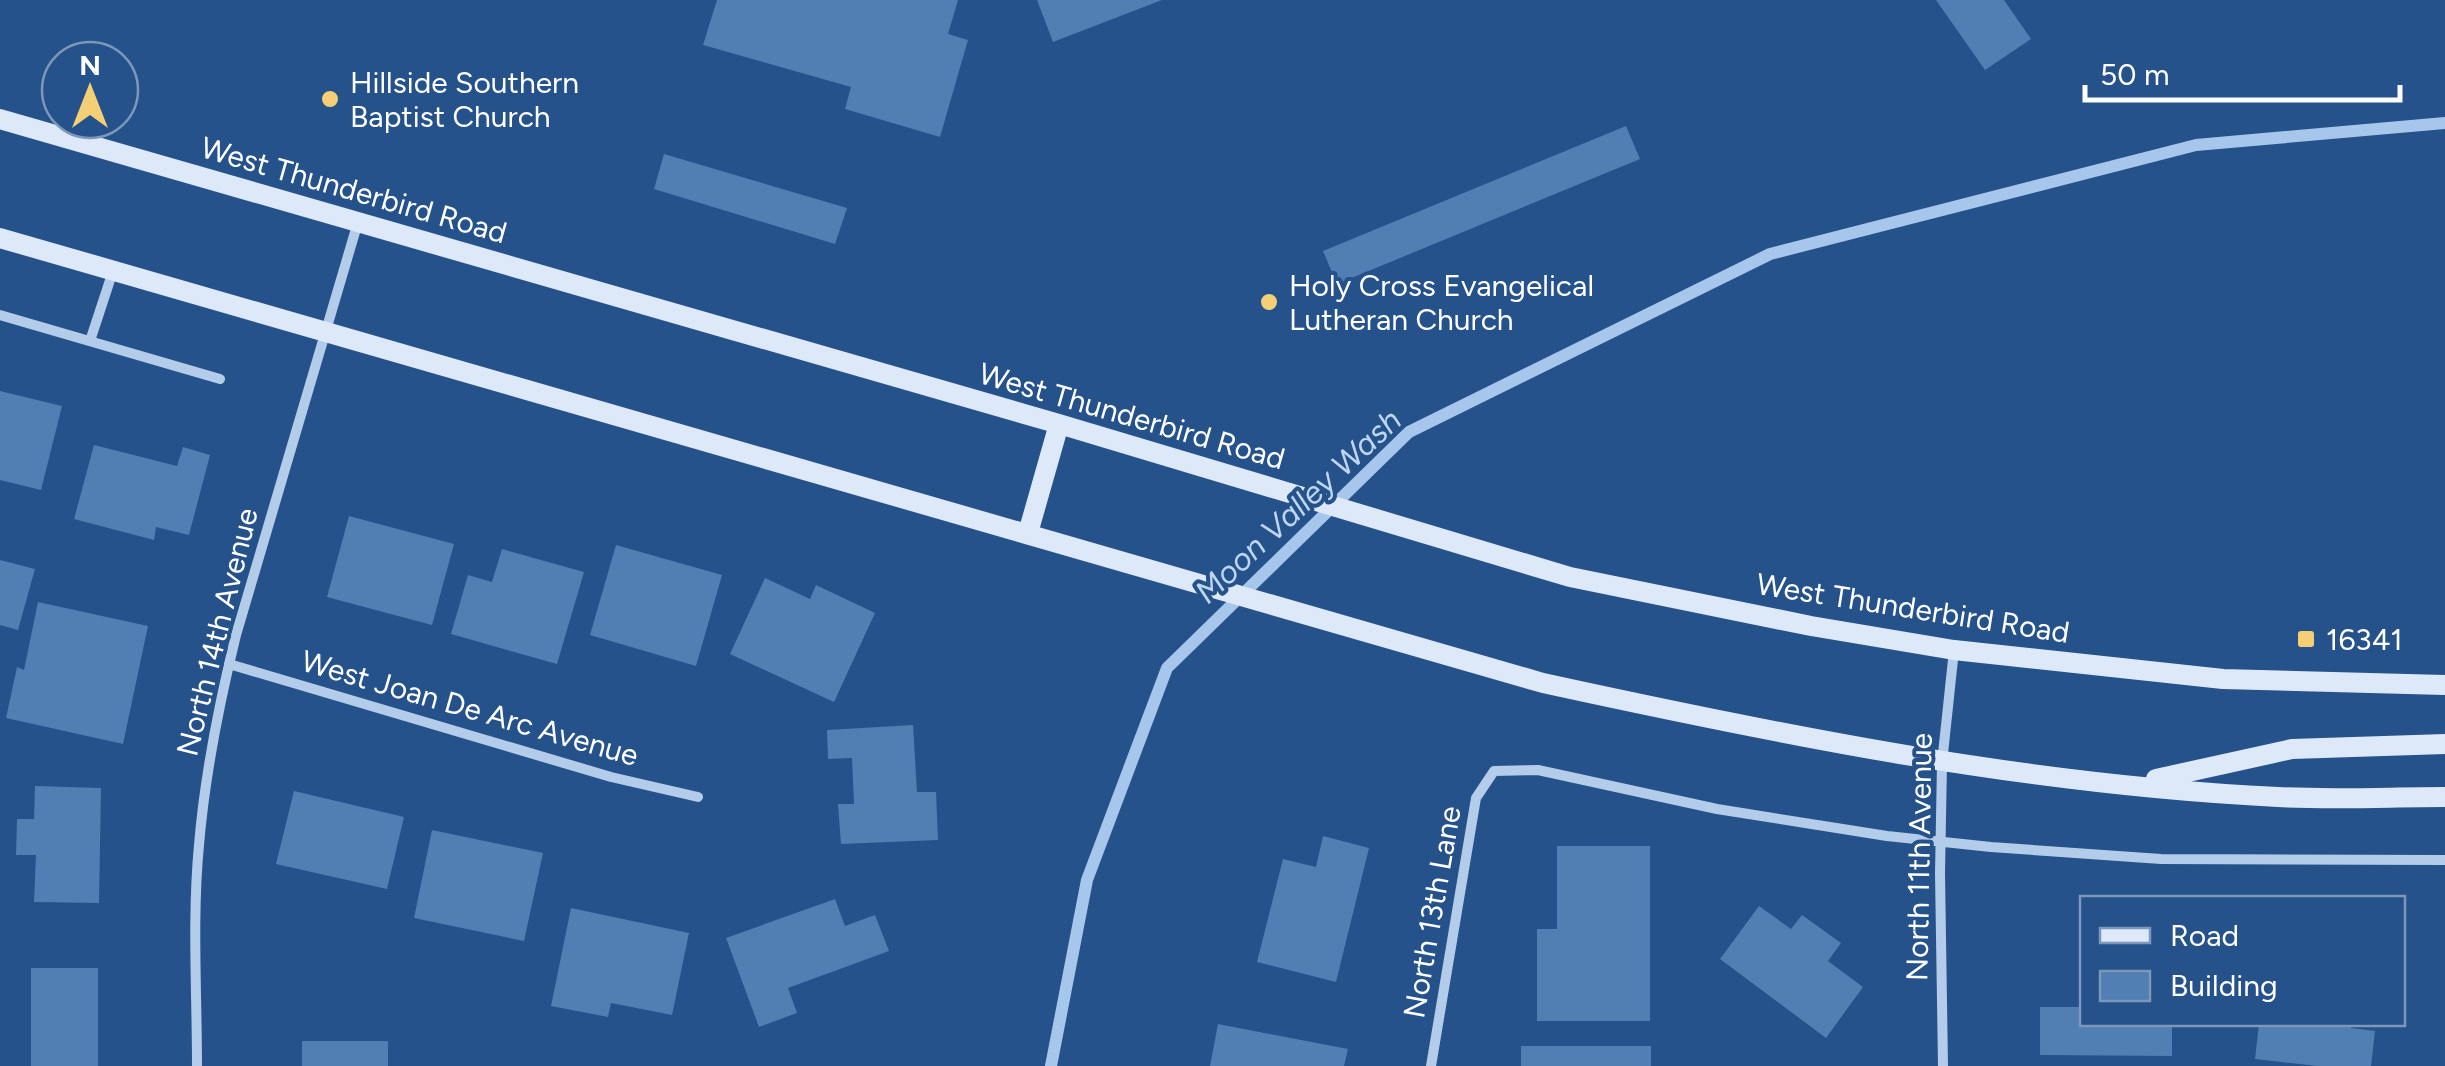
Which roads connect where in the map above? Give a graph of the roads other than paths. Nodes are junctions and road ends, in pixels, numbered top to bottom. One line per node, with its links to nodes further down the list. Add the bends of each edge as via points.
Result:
1 (0, 119): 2 (main road, West Thunderbird Road)
2 (358, 222): 6 (street, North 14th Avenue); 9 (main road, West Thunderbird Road)
3 (0, 238): 4 (main road)
4 (113, 271): 6 (main road); 7 (street)
5 (0, 315): 7 (street)
6 (326, 334): 10 (main road); 12 (street, North 14th Avenue)
7 (90, 341): 8 (street)
8 (220, 379)
9 (1059, 424): 10 (main road); 11 (main road, West Thunderbird Road, via 1570,577)
10 (1028, 533): 15 (main road, via 1543,684)
11 (1954, 650): 13 (main road, West Thunderbird Road, via 2223,678); 15 (street, North 11th Avenue)
12 (229, 664): 17 (street, West Joan De Arc Avenue); 21 (street, North 14th Avenue, via 198,846)
13 (2445, 684)
14 (2445, 744): 16 (main road, via 2292,749)
15 (1942, 763): 16 (main road); 19 (street, North 11th Avenue)
16 (2134, 784): 18 (main road, via 2279,797)
17 (698, 797)
18 (2445, 797)
19 (1941, 842): 20 (street, via 2161,859); 22 (street, North 13th Lane, via 1717,809 1538,770 1494,772 1476,798); 23 (street, North 11th Avenue)
20 (2445, 860)
21 (198, 1066)
22 (1431, 1066)
23 (1943, 1066)

